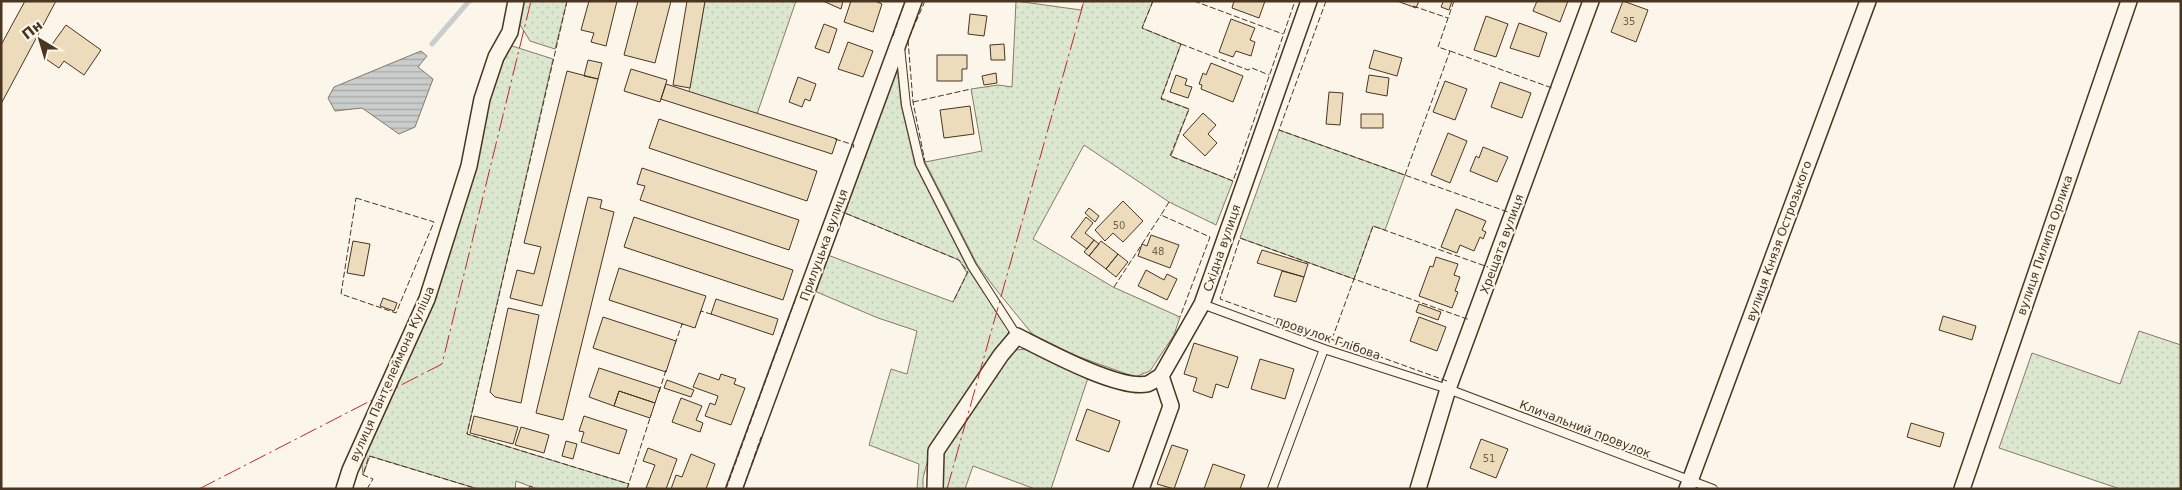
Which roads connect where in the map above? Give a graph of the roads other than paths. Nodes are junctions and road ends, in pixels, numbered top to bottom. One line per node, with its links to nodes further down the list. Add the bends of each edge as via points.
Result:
1 (516, 1): 14 (street, вулиця Пантелеймона Куліша, via 510,32 496,57 482,99 469,166 427,299)
2 (914, 1): 7 (street, Прилуцька вулиця)
3 (1309, 1): 8 (street, Східна вулиця)
4 (1591, 1): 12 (street, Хрещата вулиця)
5 (1868, 1): 13 (street, вулиця Князя Острозького)
6 (2129, 1): 21 (street, вулиця Пилипа Орлика)
7 (900, 43): 9 (lane, via 906,105 920,164 972,266); 15 (street, Прилуцька вулиця)
8 (1202, 304): 10 (lane, провулок Глібова); 11 (street, Східна вулиця)
9 (1017, 336): 11 (street, via 1120,382 1148,384); 16 (street, via 936,450)
10 (1324, 349): 12 (lane, провулок Глібова); 18 (lane)
11 (1160, 376): 17 (street, via 1171,406)
12 (1448, 390): 13 (lane, Кличальний провулок); 19 (street, Хрещата вулиця)
13 (1689, 485): 20 (lane, Кличальний провулок)
14 (344, 489)
15 (734, 489)
16 (935, 489)
17 (1141, 489)
18 (1272, 489)
19 (1418, 489)
20 (1713, 489)
21 (1962, 489)

